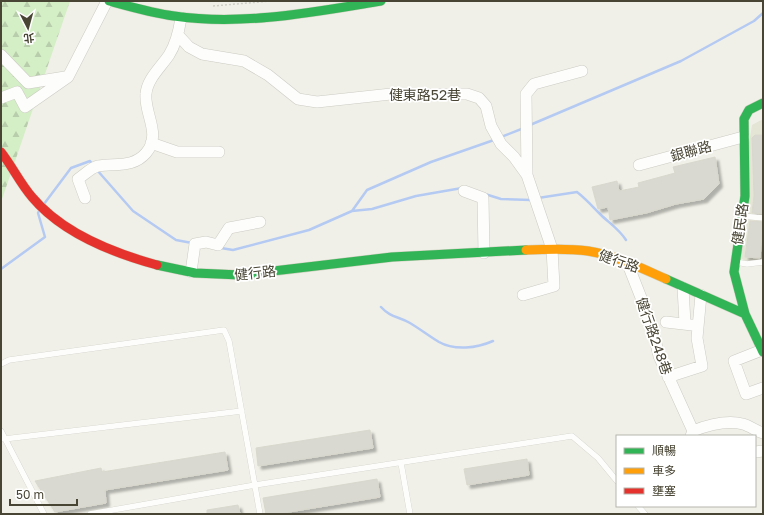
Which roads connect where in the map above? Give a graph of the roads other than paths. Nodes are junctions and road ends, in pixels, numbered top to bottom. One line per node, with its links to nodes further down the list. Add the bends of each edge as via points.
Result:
1 (108, 1): 3 (street, via 146,12); 7 (street)
2 (381, 1): 3 (street, via 267,16)
3 (181, 18): 4 (street)
4 (178, 35): 11 (street, via 169,55 155,70 146,93 154,134); 15 (street, 健東路52巷, via 189,47 202,54 244,61 268,75 298,99 317,102 391,94 467,94 479,98 486,106 491,126 501,144)
5 (1, 55): 7 (street, via 28,83)
6 (582, 71): 15 (street, via 534,84 526,94)
7 (68, 77): 8 (street, via 25,107 17,92)
8 (1, 98)
9 (763, 103): 10 (street, 健民路, via 752,107 745,114)
10 (743, 137): 14 (street, 銀聯路); 18 (street, 健民路, via 745,196)
11 (151, 143): 13 (street, via 177,152); 17 (street, via 147,152 134,162 97,166 78,179)
12 (1, 152): 26 (street, 健行路, via 31,196 68,228 147,262)
13 (219, 152)
14 (639, 165)
15 (527, 175): 21 (street)
16 (464, 191): 22 (street, via 483,198)
17 (85, 198)
18 (742, 216): 19 (lane); 24 (street, 健民路)
19 (763, 218)
20 (260, 222): 26 (street, via 229,228 218,245 206,242 195,244)
21 (552, 249): 22 (street, 健行路); 23 (street, 健行路, via 588,251); 28 (street, via 554,286)
22 (484, 253): 26 (street, 健行路, via 392,257 240,275 221,276)
23 (628, 262): 27 (street, 健行路); 36 (street, 健行路248巷, via 651,322 659,356)
24 (734, 262): 25 (lane); 30 (street, 健民路, via 736,286)
25 (763, 262)
26 (191, 272)
27 (683, 288): 29 (street, 健行路); 32 (street)
28 (523, 295)
29 (701, 295): 30 (street, 健行路); 33 (street)
30 (745, 314): 34 (street, 健民路)
31 (666, 322): 32 (street)
32 (685, 323): 33 (street)
33 (698, 326): 36 (street, via 697,338 702,366)
34 (763, 351): 37 (street, 健民路, via 734,361 746,394)
35 (1, 364): 38 (lane, via 9,360 224,330 229,341)
36 (668, 377): 41 (street, 健行路248巷)
37 (763, 388)
38 (242, 411): 44 (lane); 47 (lane)
39 (743, 424): 41 (street, via 707,426); 42 (street); 43 (street)
40 (1, 431): 44 (lane)
41 (692, 433)
42 (763, 433)
43 (744, 435)
44 (4, 439): 48 (lane)
45 (402, 463): 46 (lane, via 572,436 598,458); 47 (lane); 51 (lane)
46 (616, 480)
47 (255, 485): 49 (lane); 50 (lane)
48 (44, 514)
49 (90, 514)
50 (260, 514)
51 (410, 514)

